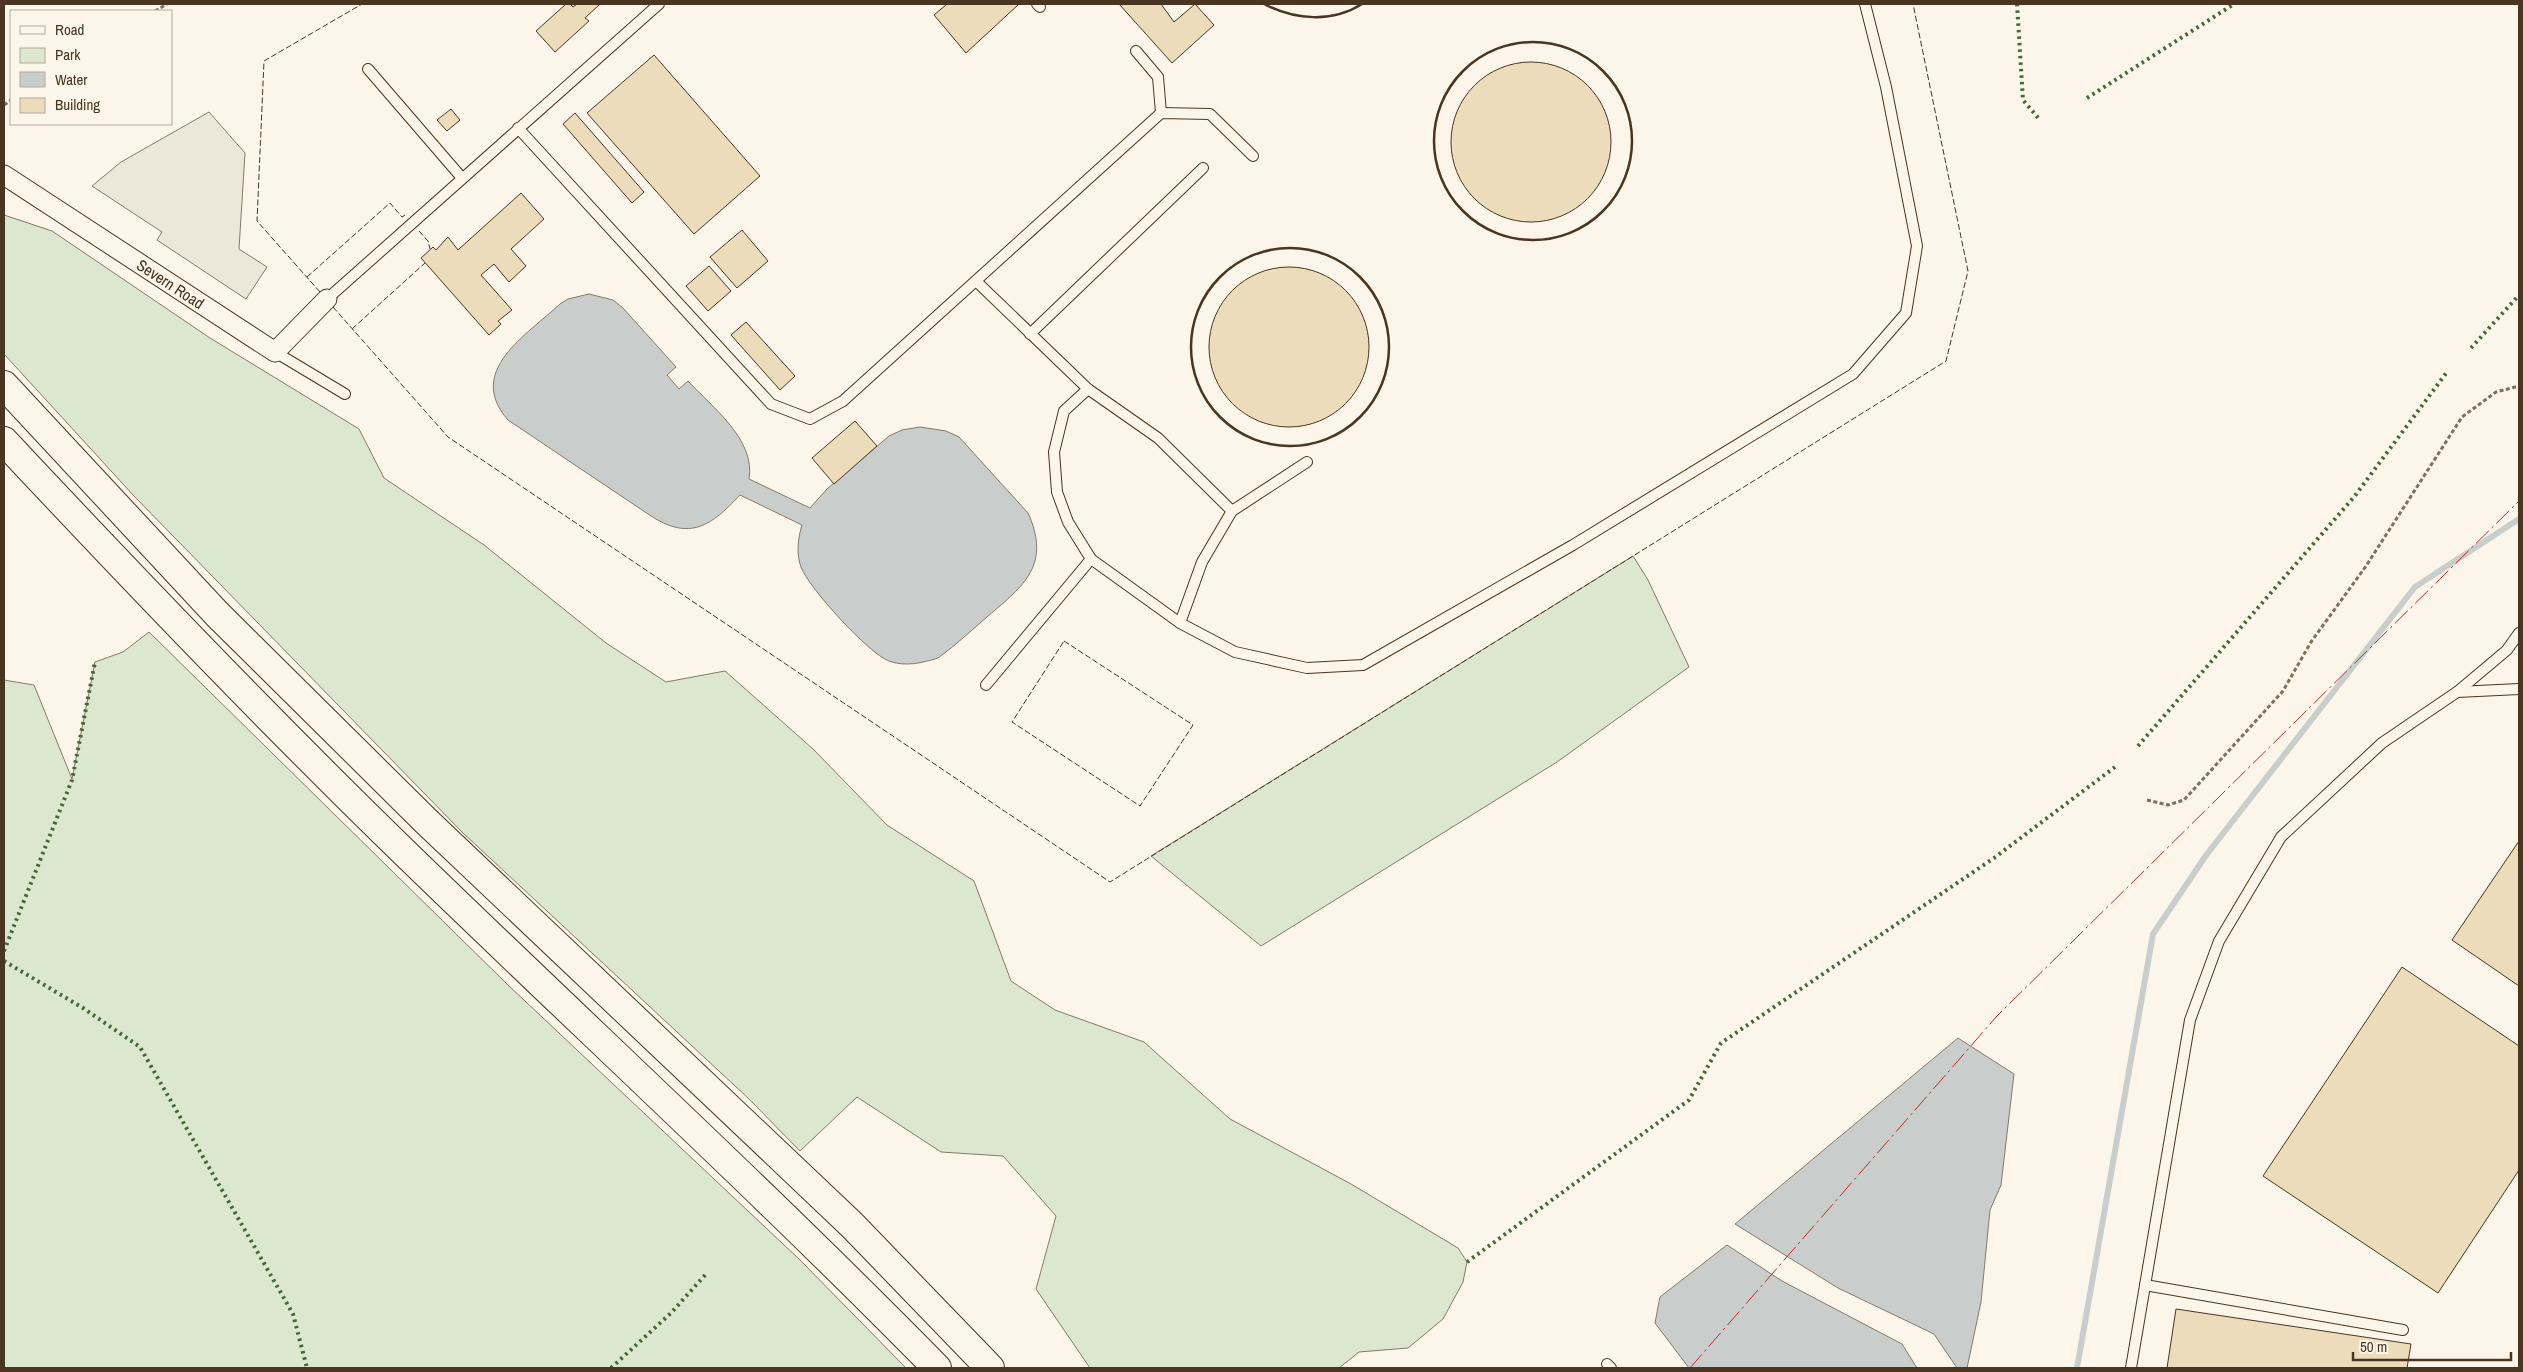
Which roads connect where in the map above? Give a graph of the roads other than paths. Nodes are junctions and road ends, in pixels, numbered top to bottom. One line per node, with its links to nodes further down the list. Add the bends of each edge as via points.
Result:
1 (659, 4): 6 (lane)
2 (1865, 4): 22 (lane, via 1886,87 1916,246 1906,313 1853,374 1573,545 1364,665 1307,668 1235,652)
3 (1136, 51): 5 (lane, via 1158,77)
4 (368, 69): 10 (lane)
5 (1161, 113): 7 (lane, via 1210,114); 11 (lane)
6 (518, 128): 10 (lane); 11 (lane, via 771,404 810,419 843,401)
7 (1253, 156)
8 (1203, 168): 13 (lane)
9 (4, 175): 14 (street, Severn Road)
10 (462, 178): 12 (lane)
11 (977, 282): 13 (lane)
12 (326, 299): 14 (street)
13 (1030, 334): 16 (lane)
14 (275, 352): 17 (lane)
15 (4, 385): 30 (highway, via 224,621 427,822 852,1225)
16 (1088, 389): 20 (lane, via 1158,438); 21 (lane, via 1064,412 1054,452 1057,492 1068,522)
17 (345, 394)
18 (4, 441): 29 (highway, via 173,620 404,852 827,1256)
19 (1307, 462): 20 (lane)
20 (1232, 511): 22 (lane, via 1202,562)
21 (1091, 560): 22 (lane); 24 (lane)
22 (1180, 623)
23 (2519, 633): 26 (lane, via 2507,650)
24 (986, 685)
25 (2519, 688): 26 (lane)
26 (2457, 692): 27 (lane, via 2382,743 2281,837 2219,941 2190,1020)
27 (2145, 1285): 28 (lane); 31 (lane)
28 (2403, 1330)
29 (937, 1368)
30 (990, 1368)
31 (2131, 1368)

